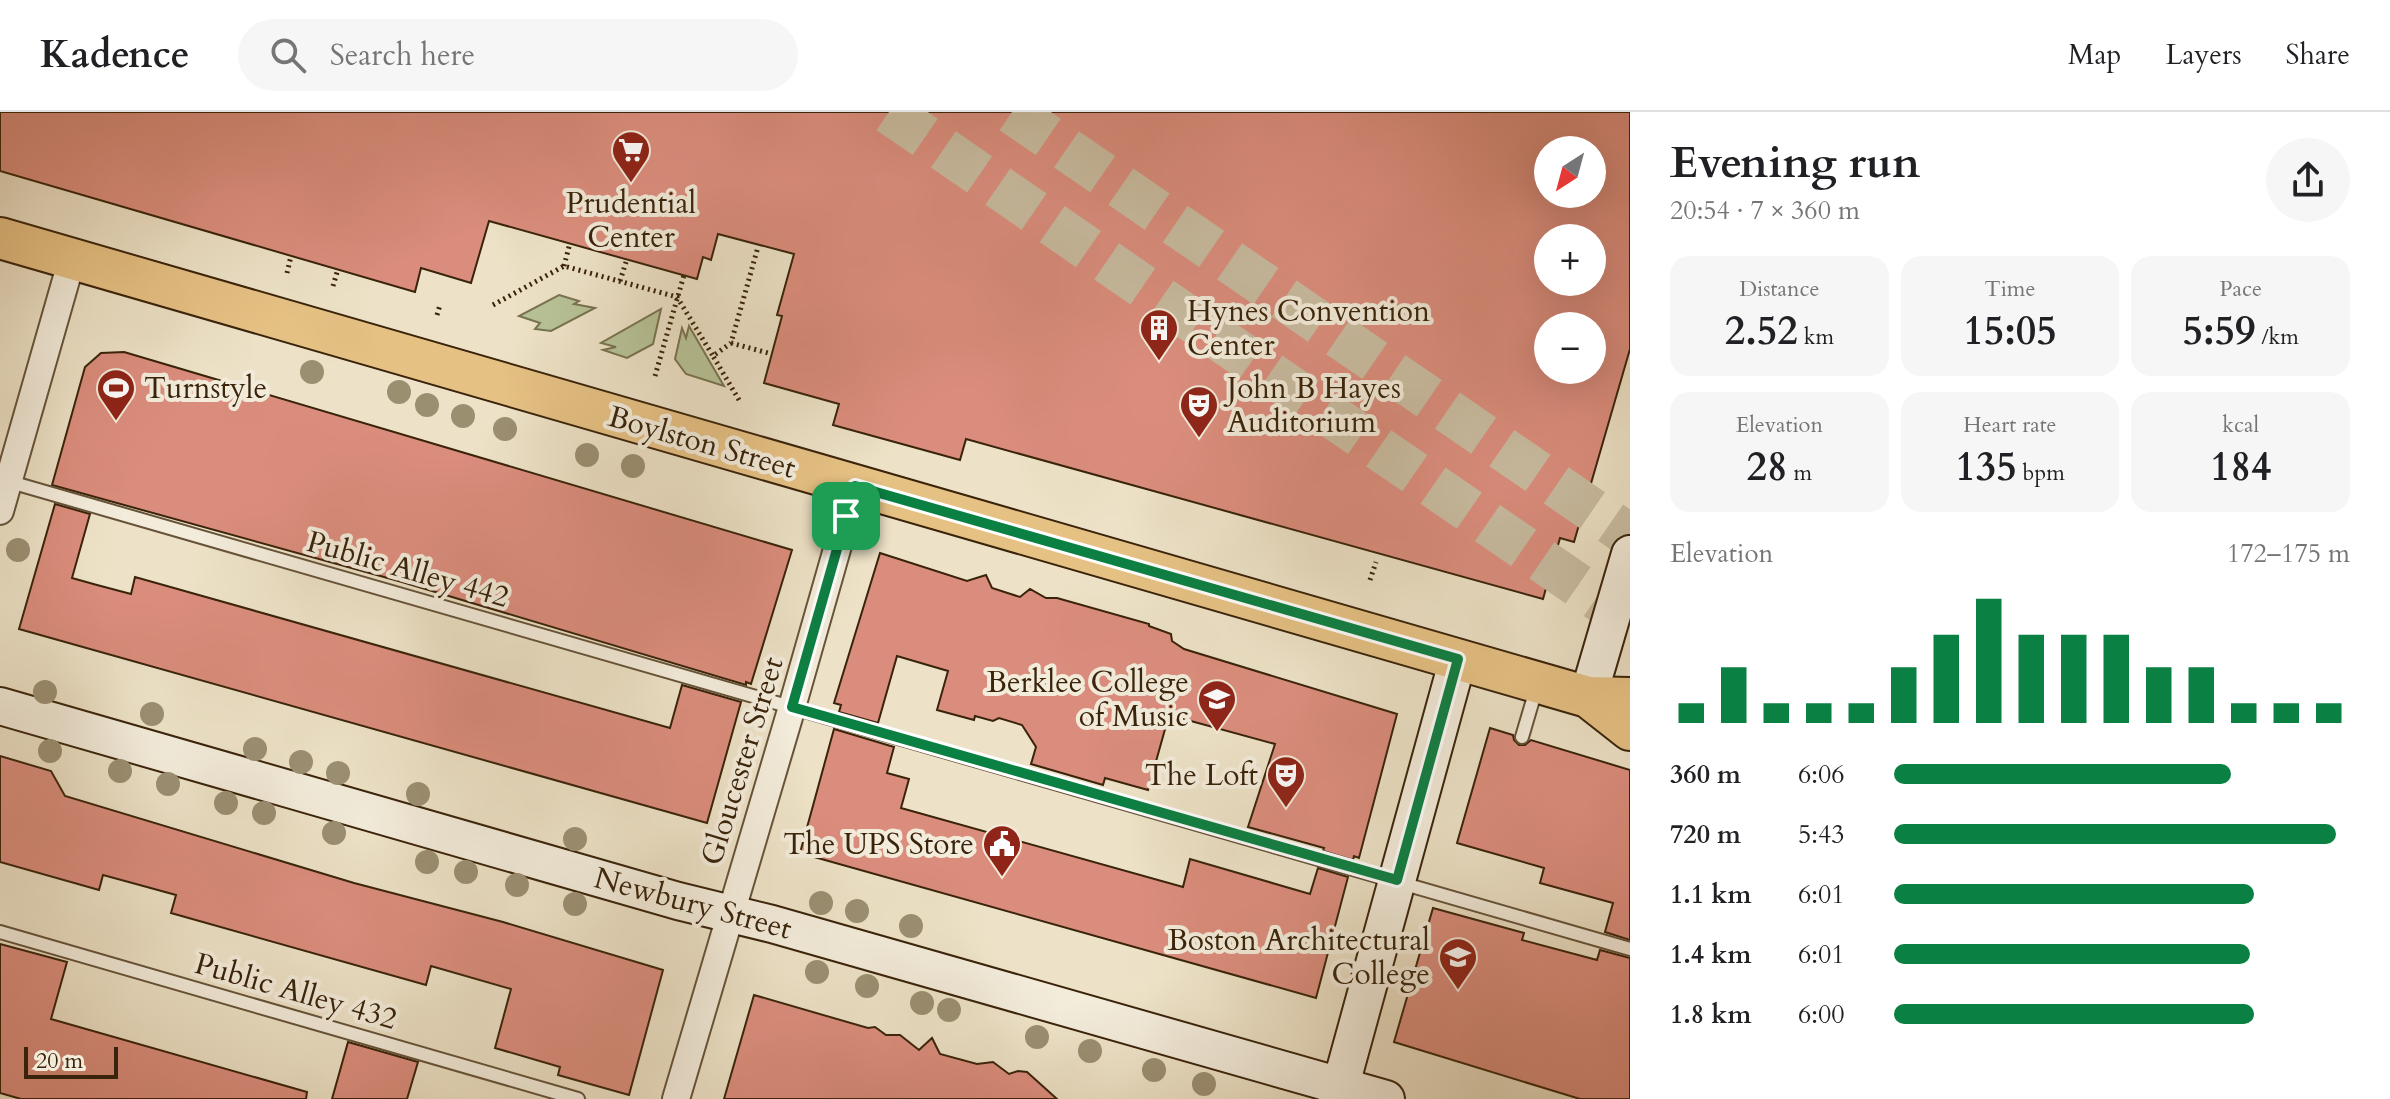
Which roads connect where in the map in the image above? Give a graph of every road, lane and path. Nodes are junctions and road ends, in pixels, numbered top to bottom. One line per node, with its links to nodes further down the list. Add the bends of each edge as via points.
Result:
1 (0, 238): 5 (main road, Boylston Street)
2 (570, 243): 7 (path)
3 (758, 247): 17 (path)
4 (291, 256): 9 (path)
5 (72, 259): 22 (street); 23 (main road, Boylston Street)
6 (627, 259): 11 (path)
7 (564, 266): 11 (path); 15 (path)
8 (338, 269): 12 (path)
9 (287, 273)
10 (684, 275): 13 (path)
11 (620, 281): 13 (path)
12 (333, 286)
13 (677, 297): 19 (path); 20 (path)
14 (440, 305): 16 (path)
15 (493, 305)
16 (437, 315)
17 (731, 343): 18 (path); 19 (path)
18 (772, 354)
19 (713, 356): 21 (path)
20 (655, 376)
21 (739, 400)
22 (4, 480): 24 (street); 33 (lane, Public Alley 442)
23 (855, 486): 28 (main road, Boylston Street); 33 (street, Gloucester Street)
24 (0, 511)
25 (1630, 554): 30 (main road)
26 (1376, 562): 27 (path)
27 (1370, 580)
28 (1458, 659): 29 (main road, Boylston Street); 36 (main road)
29 (1538, 683): 30 (main road, Boylston Street); 35 (lane)
30 (1588, 697): 31 (main road, Boylston Street); 34 (main road, Boylston Street)
31 (1630, 698)
32 (0, 706): 37 (main road, Newbury Street)
33 (792, 707): 36 (lane, Public Alley 442); 37 (street, Gloucester Street)
34 (1630, 730)
35 (1522, 737)
36 (1397, 880): 39 (lane, Public Alley 442); 40 (main road)
37 (730, 913): 40 (main road, Newbury Street); 42 (street, Gloucester Street)
38 (0, 932): 41 (lane, Public Alley 432)
39 (1630, 949)
40 (1339, 1092): 43 (main road, Newbury Street)
41 (578, 1099)
42 (676, 1099)
43 (1386, 1099)

